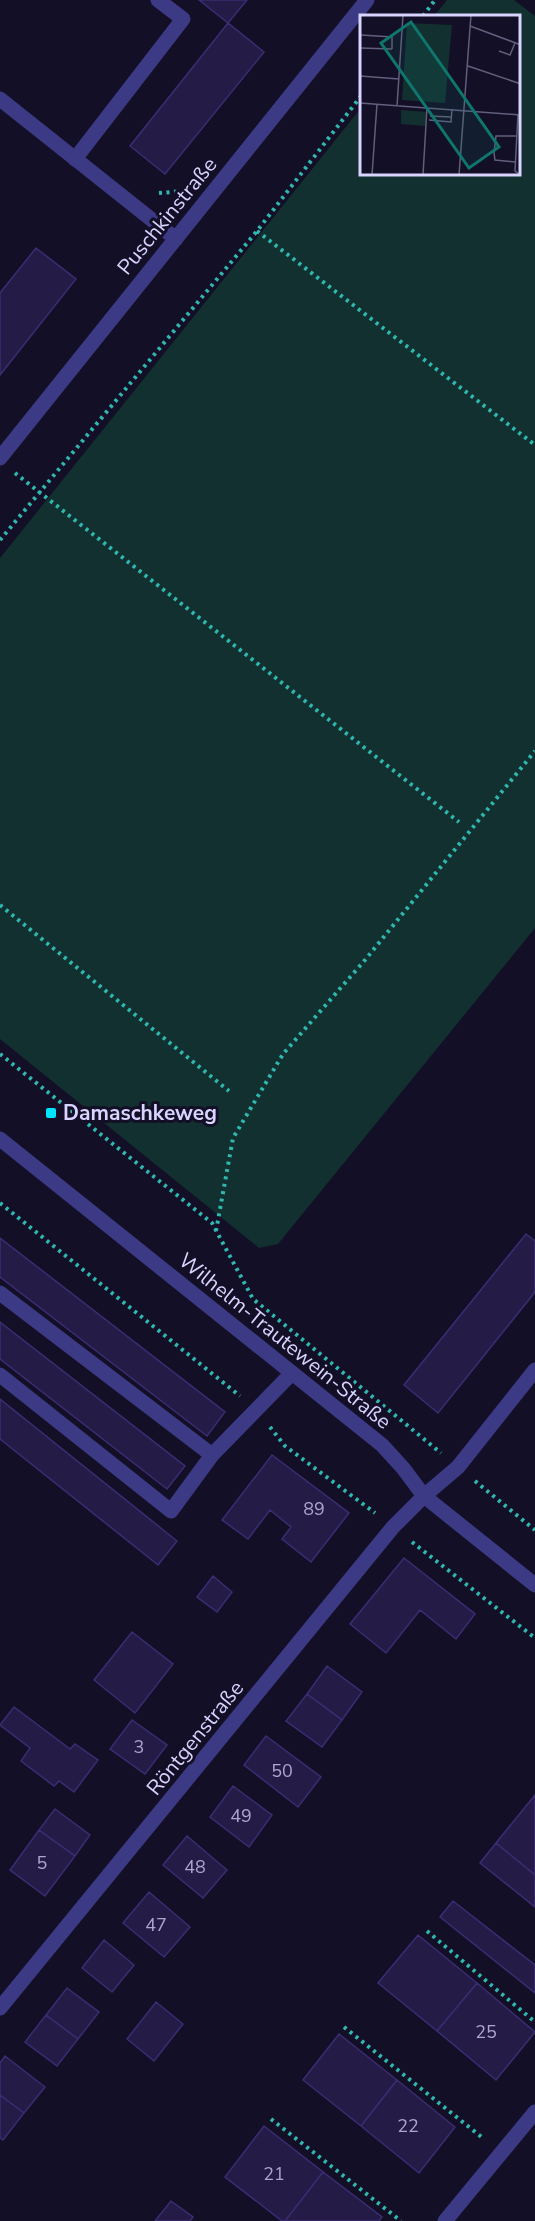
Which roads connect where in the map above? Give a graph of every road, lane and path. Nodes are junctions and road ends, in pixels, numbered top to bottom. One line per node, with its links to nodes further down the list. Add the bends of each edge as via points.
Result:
1 (158, 0): 7 (street, via 183,19)
2 (367, 0): 11 (street, Puschkinstraße)
3 (435, 0): 4 (path)
4 (424, 15)
5 (360, 97): 10 (path)
6 (0, 99): 7 (street)
7 (75, 159): 11 (street)
8 (185, 190): 9 (path, via 161,194)
9 (154, 191)
10 (257, 231): 12 (path); 14 (path)
11 (176, 239): 13 (street, Puschkinstraße)
12 (535, 446)
13 (4, 463): 14 (path)
14 (39, 492): 15 (path); 17 (path)
15 (0, 540)
16 (535, 751): 23 (path, via 283,1054 233,1138)
17 (459, 822)
18 (0, 905): 20 (path)
19 (0, 1053): 23 (path, via 212,1223)
20 (229, 1091)
21 (3, 1147): 26 (street, Wilhelm-Trautewein-Straße)
22 (0, 1203): 28 (path)
23 (216, 1232): 30 (path, via 253,1299)
24 (0, 1293): 29 (street)
25 (535, 1370): 30 (street)
26 (292, 1373): 28 (street); 31 (street, Wilhelm-Trautewein-Straße, via 382,1445)
27 (0, 1375): 29 (street, via 171,1511)
28 (257, 1409): 29 (street)
29 (212, 1455)
30 (458, 1467): 31 (street); 32 (path)
31 (424, 1496): 33 (street, Wilhelm-Trautewein-Straße); 35 (street, Röntgenstraße, via 393,1527)
32 (535, 1530)
33 (535, 1585)
34 (427, 1931): 36 (path)
35 (0, 2008)
36 (535, 2022)
37 (344, 2027): 40 (path)
38 (535, 2112): 40 (street)
39 (271, 2119): 41 (path)
40 (501, 2152): 42 (street)
41 (401, 2221)
42 (446, 2221)

